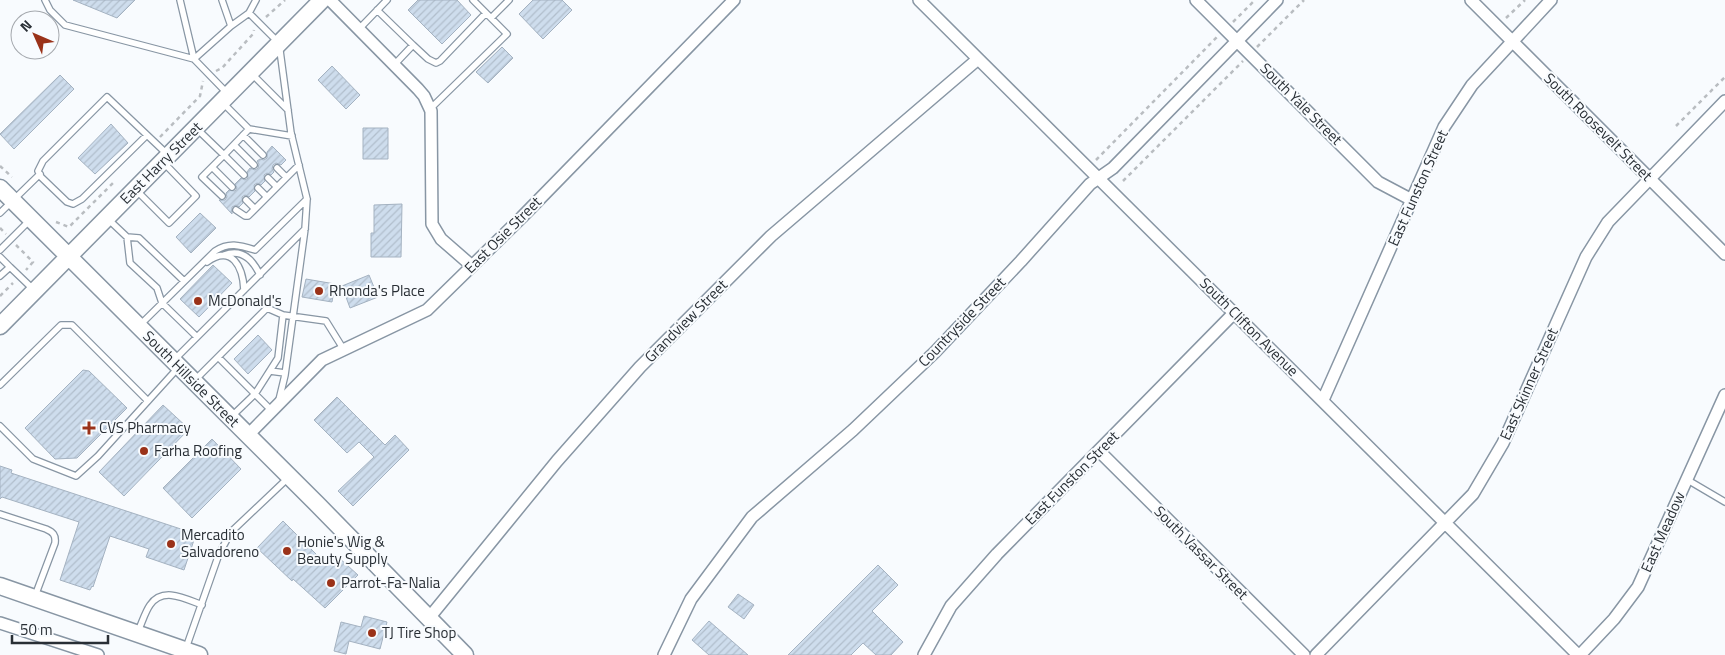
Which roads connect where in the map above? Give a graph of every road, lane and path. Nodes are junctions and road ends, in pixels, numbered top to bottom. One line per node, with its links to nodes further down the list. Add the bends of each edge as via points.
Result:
1 (45, 0): 31 (lane, via 65,25)
2 (180, 0): 31 (lane)
3 (222, 0): 23 (lane)
4 (256, 0): 20 (lane)
5 (322, 0): 28 (main road, East Harry Street)
6 (330, 0): 24 (street)
7 (387, 0): 19 (lane)
8 (509, 0): 21 (lane)
9 (734, 0): 85 (street, East Osie Street)
10 (919, 0): 32 (street, South Clifton Avenue)
11 (1196, 0): 25 (street, South Yale Street)
12 (1255, 0): 25 (path)
13 (1277, 0): 26 (street, Countryside Street)
14 (1304, 0): 30 (path)
15 (1471, 0): 27 (street, South Roosevelt Street)
16 (1524, 0): 22 (path)
17 (1551, 0): 27 (street, East Funston Street)
18 (477, 1): 21 (lane)
19 (377, 10): 24 (lane); 29 (lane)
20 (249, 13): 23 (lane); 28 (lane)
21 (489, 16): 29 (lane, via 436,63); 38 (lane, via 507,34)
22 (1504, 20)
23 (231, 26): 31 (lane)
24 (359, 29): 33 (street)
25 (1225, 29): 26 (street, South Yale Street); 50 (path)
26 (1237, 41): 30 (street, South Yale Street); 59 (street, Countryside Street, via 1113,168)
27 (1512, 41): 60 (street, South Roosevelt Street); 71 (street, East Funston Street, via 1472,85 1444,127)
28 (280, 43): 34 (main road, East Harry Street); 39 (lane)
29 (413, 45): 33 (lane)
30 (1250, 54): 61 (path); 71 (street, South Yale Street, via 1378,182)
31 (194, 59): 36 (lane)
32 (978, 59): 59 (street, South Clifton Avenue); 124 (street, Grandview Street, via 771,236 640,367 557,461)
33 (394, 65): 38 (street, via 418,89)
34 (250, 72): 36 (main road, East Harry Street); 39 (lane)
35 (1725, 77): 40 (path)
36 (225, 98): 41 (main road, East Harry Street); 42 (lane)
37 (1725, 101): 60 (street, East Skinner Street)
38 (430, 109): 85 (street, via 432,224 441,239)
39 (288, 110): 45 (lane)
40 (1676, 126)
41 (196, 128): 47 (lane); 49 (main road, East Harry Street)
42 (249, 129): 44 (lane); 45 (lane)
43 (147, 135): 49 (lane); 55 (lane, via 73,204 67,202); 55 (lane, via 107,96 43,160 38,171)
44 (244, 135): 46 (lane); 48 (lane)
45 (292, 136): 52 (lane)
46 (234, 145): 47 (lane); 51 (lane)
47 (224, 155): 53 (lane); 56 (lane)
48 (264, 155)
49 (165, 159): 66 (main road, East Harry Street); 66 (lane, via 196,196 169,223)
50 (1096, 160)
51 (254, 164)
52 (299, 165): 57 (lane); 69 (lane)
53 (212, 167): 62 (lane); 67 (lane, via 202,177)
54 (277, 168): 57 (lane)
55 (40, 174): 72 (lane)
56 (244, 175)
57 (286, 177): 63 (lane)
58 (268, 178): 63 (lane)
59 (1098, 178): 94 (street, South Clifton Avenue); 130 (street, Countryside Street, via 935,352 853,430 752,517 690,600)
60 (1649, 179): 81 (street, South Roosevelt Street); 120 (street, East Skinner Street, via 1608,222 1586,257 1503,443 1473,494)
61 (1123, 181)
62 (232, 187)
63 (277, 187): 68 (lane)
64 (0, 188): 72 (main road, South Hillside Street)
65 (258, 188): 68 (lane)
66 (135, 189): 76 (main road, East Harry Street)
67 (222, 196)
68 (267, 197): 73 (lane)
69 (307, 199): 78 (lane); 87 (lane, via 255,250 235,244 224,246 215,250)
70 (246, 200): 73 (lane)
71 (1412, 200): 109 (street, East Funston Street)
72 (12, 201): 75 (lane); 77 (main road, South Hillside Street)
73 (255, 209): 74 (lane, via 248,216)
74 (236, 210)
75 (0, 213)
76 (106, 217): 79 (lane); 83 (main road, East Harry Street)
77 (31, 219): 80 (lane); 83 (main road, South Hillside Street)
78 (305, 229): 88 (lane); 96 (lane)
79 (126, 237): 90 (lane, via 140,238); 93 (lane, via 130,262 157,288)
80 (0, 250)
81 (1725, 254)
82 (224, 255): 87 (lane, via 214,257); 88 (lane, via 243,255 252,260); 92 (lane, via 236,261 244,277)
83 (68, 256): 91 (main road, East Harry Street); 98 (main road, South Hillside Street)
84 (0, 257): 86 (lane)
85 (472, 266): 100 (street, East Osie Street, via 427,310)
86 (10, 267): 89 (lane); 91 (lane)
87 (191, 274): 90 (lane)
88 (260, 275): 92 (lane)
89 (0, 276)
90 (184, 281): 93 (lane)
91 (35, 290): 97 (main road, East Harry Street)
92 (244, 290): 99 (lane)
93 (162, 303): 98 (lane); 99 (lane)
94 (1234, 313): 109 (street, South Clifton Avenue); 115 (street, East Funston Street)
95 (283, 315): 96 (lane); 101 (lane, via 268,308); 103 (lane, via 278,358)
96 (293, 316): 100 (lane, via 326,321); 104 (lane)
97 (0, 326)
98 (138, 327): 102 (main road, South Hillside Street)
99 (197, 337): 102 (lane)
100 (344, 350): 111 (street, East Osie Street, via 322,360)
101 (218, 357): 105 (lane); 107 (lane)
102 (176, 364): 105 (main road, South Hillside Street); 110 (lane)
103 (270, 371): 104 (lane); 107 (lane)
104 (285, 373): 111 (lane)
105 (194, 382): 112 (main road, South Hillside Street)
106 (0, 385): 110 (lane, via 61,325 72,325)
107 (255, 394): 111 (lane); 112 (lane)
108 (1725, 395): 117 (street, East Meadow)
109 (1323, 400): 120 (street, South Clifton Avenue)
110 (148, 401): 113 (lane, via 76,476 33,459)
111 (275, 408): 114 (street, East Osie Street)
112 (230, 418): 114 (main road, South Hillside Street)
113 (0, 426)
114 (248, 435): 116 (main road, South Hillside Street)
115 (1099, 451): 131 (street, East Funston Street, via 997,554 951,606); 132 (street, South Vassar Street)
116 (290, 477): 123 (lane, via 231,532 219,554); 124 (main road, South Hillside Street)
117 (1686, 479): 118 (lane); 134 (street, East Meadow, via 1638,588)
118 (1725, 502)
119 (0, 514): 122 (lane, via 46,529 56,537)
120 (1445, 523): 133 (street, East Skinner Street); 134 (street, South Clifton Avenue)
121 (0, 586): 122 (main road)
122 (35, 598): 126 (main road)
123 (202, 606): 126 (lane, via 176,595 156,599); 127 (lane)
124 (429, 618): 129 (main road, South Hillside Street)
125 (0, 622): 128 (street)
126 (137, 633): 127 (main road)
127 (192, 653)
128 (98, 655)
129 (465, 655)
130 (664, 655)
131 (924, 655)
132 (1304, 655)
133 (1316, 655)
134 (1579, 655)

